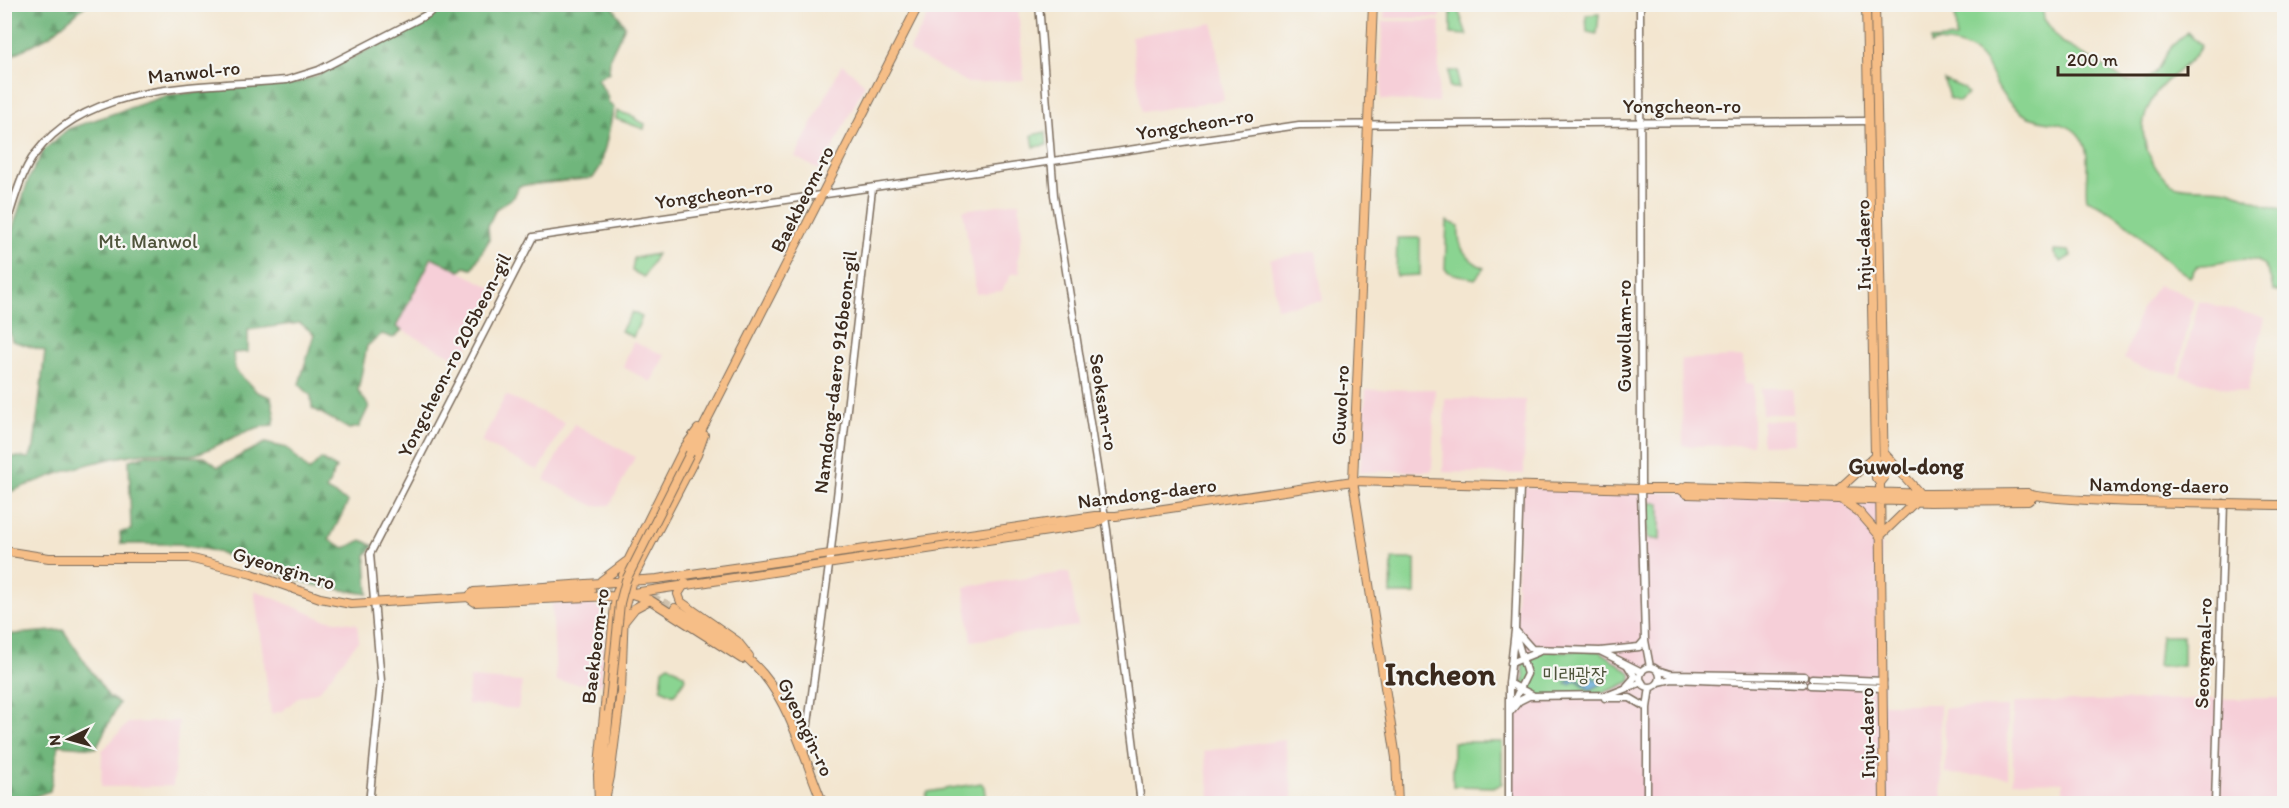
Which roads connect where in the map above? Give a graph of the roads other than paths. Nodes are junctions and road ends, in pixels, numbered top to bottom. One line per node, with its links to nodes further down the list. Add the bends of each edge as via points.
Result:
1 (440, 4): 14 (street, Manwol-ro, via 428,14 311,73 287,80 136,94 74,119 33,156)
2 (919, 4): 13 (main road, Baekbeom-ro)
3 (1039, 4): 11 (street, Seoksan-ro)
4 (1373, 4): 10 (main road, Guwol-ro)
5 (1641, 4): 9 (street, Guwollam-ro)
6 (1866, 4): 8 (main road, Inju-daero)
7 (1875, 4): 17 (main road, Inju-daero)
8 (1868, 121): 9 (street, Yongcheon-ro); 18 (main road, Inju-daero)
9 (1639, 123): 10 (street, Yongcheon-ro); 22 (street, Guwollam-ro)
10 (1369, 126): 11 (street, Yongcheon-ro, via 1299,125); 19 (main road, Guwol-ro)
11 (1051, 162): 12 (street, Yongcheon-ro); 28 (street, Seoksan-ro)
12 (872, 189): 13 (street, Yongcheon-ro); 31 (street, Namdong-daero 916beon-gil)
13 (823, 195): 15 (street, Yongcheon-ro); 16 (main road, Baekbeom-ro)
14 (4, 231)
15 (533, 237): 43 (street, Yongcheon-ro 205beon-gil, via 370,554)
16 (713, 408): 32 (main road, Baekbeom-ro, via 684,448); 33 (main road, Baekbeom-ro, via 697,455); 74 (main road, Baekbeom-ro, bridge, via 626,577 620,603)
17 (1884, 453): 20 (main road, Inju-daero, via 1884,478); 25 (main road)
18 (1875, 456): 20 (main road, Inju-daero, via 1876,478); 23 (main road)
19 (1353, 481): 21 (main road, Namdong-daero); 28 (main road, Namdong-daero); 77 (main road, Guwol-ro, via 1396,758)
20 (1880, 483): 24 (main road, Inju-daero)
21 (1520, 487): 22 (main road, Namdong-daero); 47 (street)
22 (1641, 489): 23 (main road, Namdong-daero, via 1680,489 1687,494); 48 (street, Guwollam-ro)
23 (1837, 494): 24 (main road, Namdong-daero); 29 (main road)
24 (1880, 496): 25 (main road, Namdong-daero); 29 (main road, Inju-daero)
25 (1918, 498): 26 (main road, Namdong-daero); 29 (main road)
26 (2224, 503): 27 (main road, Namdong-daero); 81 (street, Seongmal-ro)
27 (2284, 505)
28 (1105, 517): 31 (main road, Namdong-daero, via 1095,524); 76 (street, Seoksan-ro)
29 (1880, 536): 63 (main road, Inju-daero)
30 (4, 551): 43 (main road, Gyeongin-ro, via 57,558 189,558 252,574 320,598)
31 (830, 559): 35 (main road); 38 (main road); 72 (street, Namdong-daero 916beon-gil)
32 (628, 561): 34 (main road); 37 (main road, Baekbeom-ro)
33 (641, 563): 35 (main road, via 646,573); 36 (main road, Baekbeom-ro)
34 (604, 578): 37 (main road); 39 (main road)
35 (657, 579): 36 (main road)
36 (632, 580): 37 (main road); 40 (main road, Baekbeom-ro)
37 (620, 581): 41 (main road, Baekbeom-ro)
38 (685, 583): 40 (main road); 44 (main road, via 679,590)
39 (593, 592): 41 (main road); 43 (main road, Gyeongin-ro); 45 (main road, via 608,603)
40 (627, 593): 41 (main road); 42 (main road, Gyeongin-ro); 46 (main road, Baekbeom-ro)
41 (616, 595): 45 (main road, Baekbeom-ro)
42 (650, 600): 44 (main road, Gyeongin-ro); 46 (main road, via 635,608)
43 (375, 603): 73 (street, Yongcheon-ro 205beon-gil, via 381,681)
44 (676, 608): 72 (main road, Gyeongin-ro, via 756,667 775,691)
45 (613, 614): 74 (main road, Baekbeom-ro, via 597,782)
46 (622, 625): 74 (main road, Baekbeom-ro, via 621,691 609,785)
47 (1515, 630): 49 (street, via 1528,647); 51 (street); 52 (street)
48 (1645, 640): 50 (street, via 1639,647); 54 (street, Guwollam-ro)
49 (1542, 651): 50 (street); 51 (street)
50 (1600, 651): 53 (street)
51 (1521, 658): 52 (street); 66 (street, via 1527,674)
52 (1511, 663): 61 (street)
53 (1626, 663): 56 (street); 67 (street, via 1635,676)
54 (1650, 667): 55 (street); 56 (street)
55 (1657, 670): 57 (street, via 1670,674); 60 (street)
56 (1642, 672): 59 (street)
57 (1804, 676): 58 (street); 62 (street)
58 (1812, 678): 63 (street); 64 (street)
59 (1641, 682): 65 (street); 67 (street)
60 (1659, 682): 62 (street, via 1672,679); 65 (street)
61 (1509, 683): 66 (street); 71 (street)
62 (1803, 684): 64 (street)
63 (1883, 684): 64 (street); 80 (main road, Inju-daero)
64 (1810, 685)
65 (1650, 687): 70 (street)
66 (1518, 689): 68 (street); 71 (street)
67 (1624, 689): 69 (street)
68 (1534, 696): 69 (street); 71 (street, via 1524,698)
69 (1599, 696): 70 (street, via 1630,698)
70 (1647, 708): 79 (street)
71 (1510, 712): 78 (street)
72 (804, 758): 75 (main road, Gyeongin-ro)
73 (369, 804)
74 (601, 804)
75 (823, 804)
76 (1142, 804)
77 (1398, 804)
78 (1509, 804)
79 (1647, 804)
80 (1884, 804)
81 (2215, 804)

